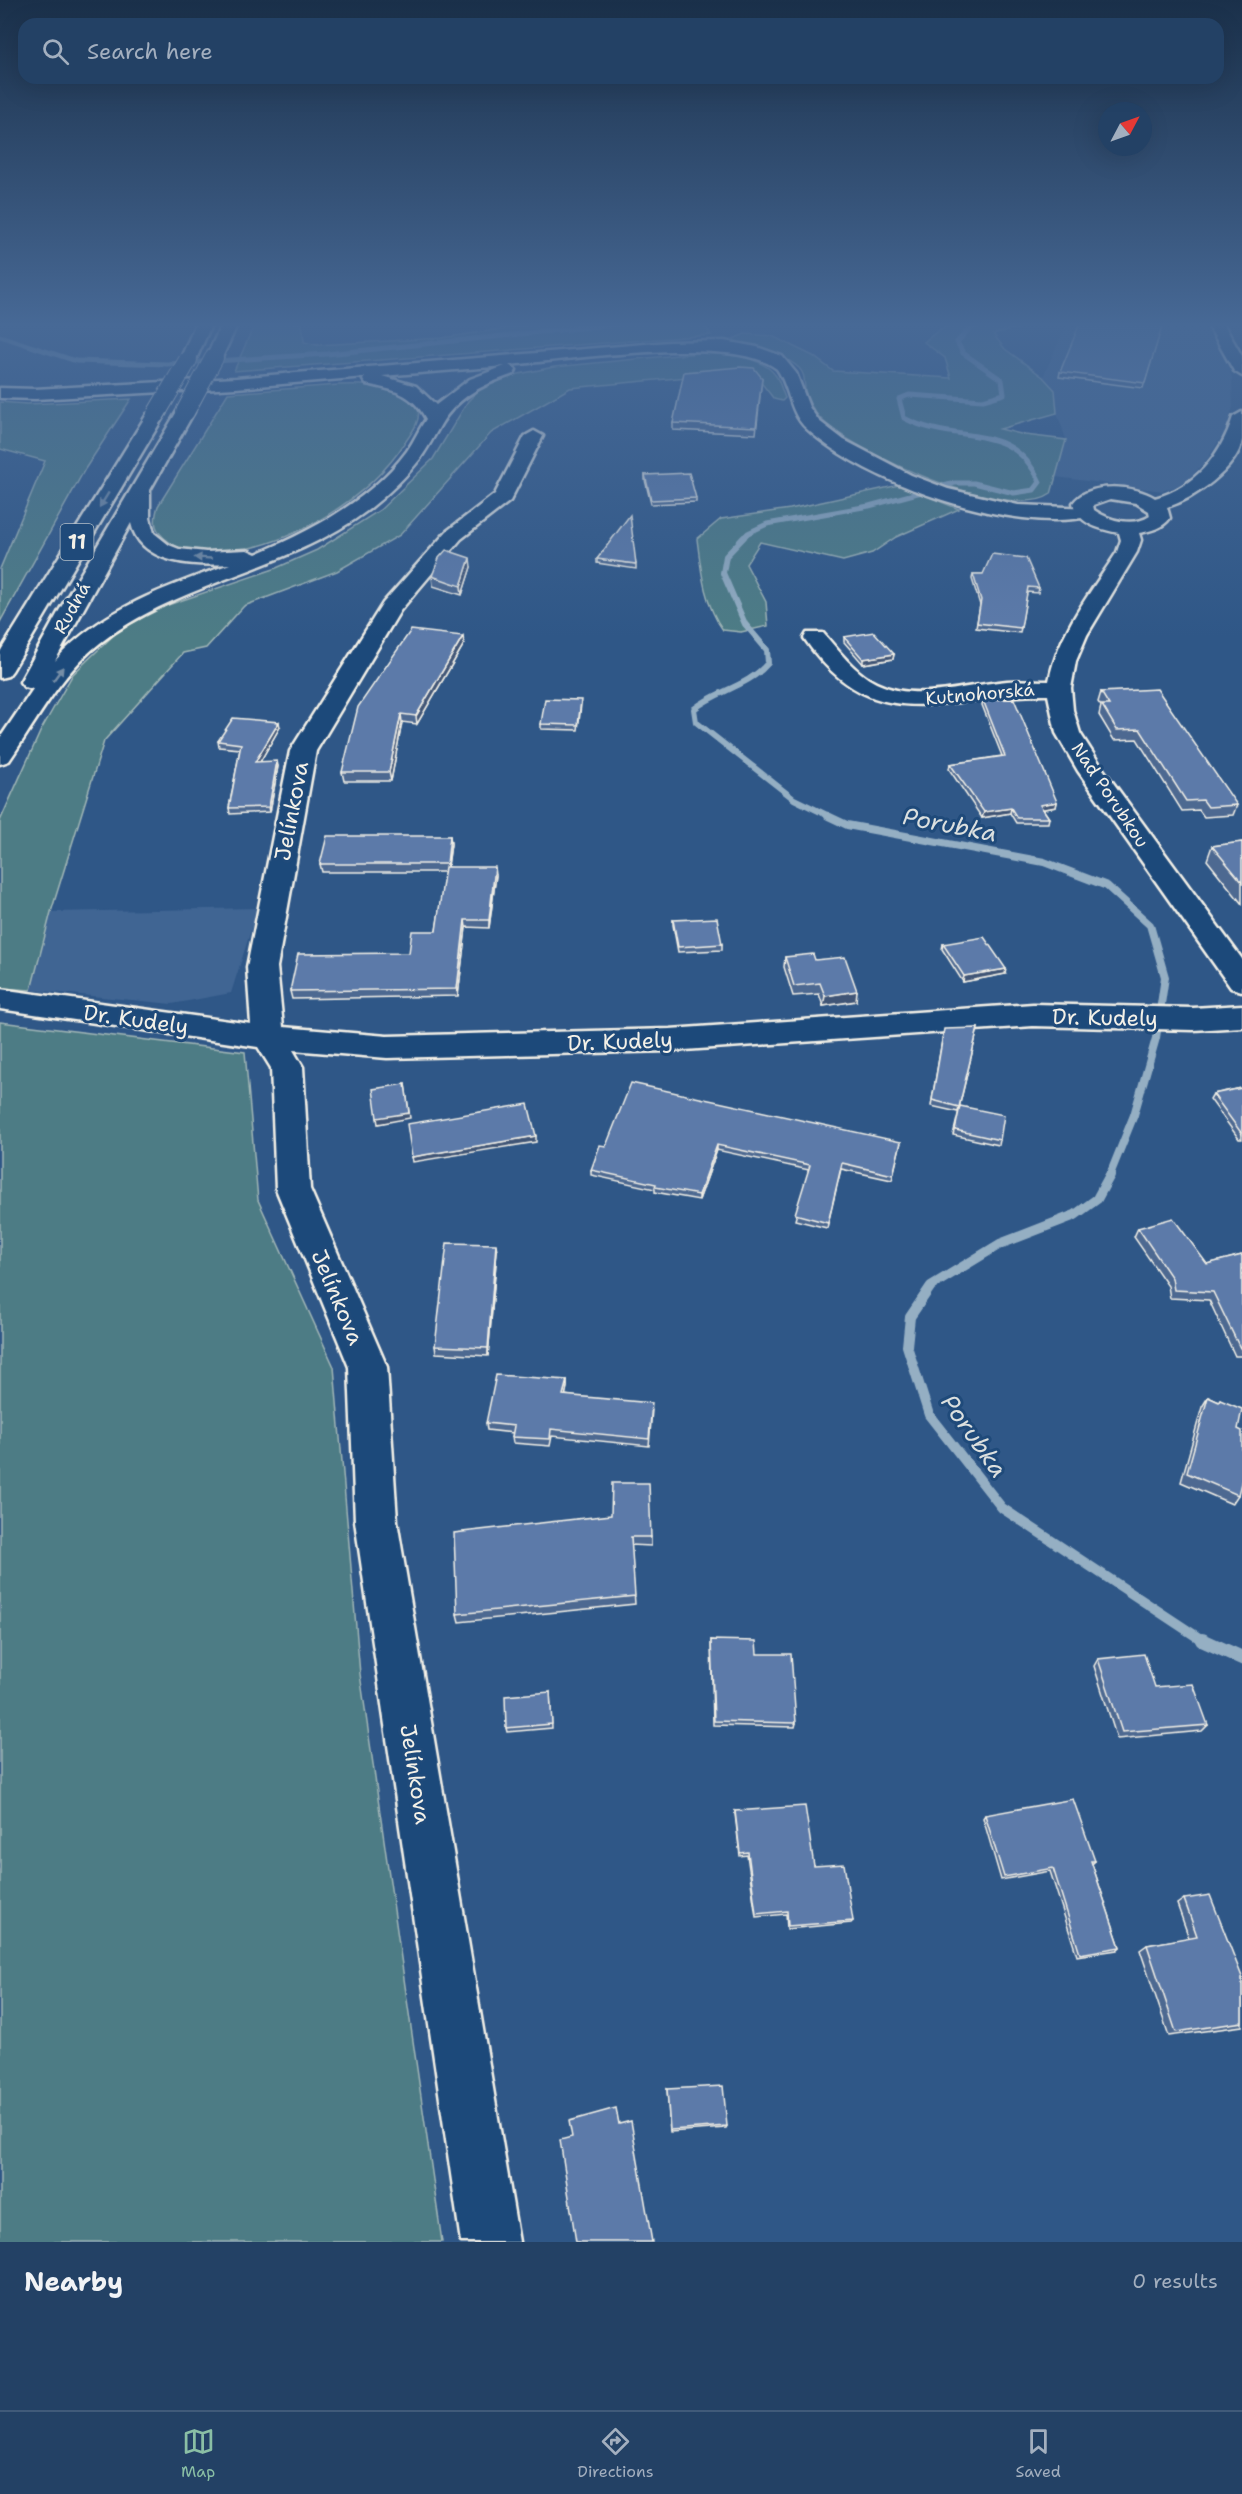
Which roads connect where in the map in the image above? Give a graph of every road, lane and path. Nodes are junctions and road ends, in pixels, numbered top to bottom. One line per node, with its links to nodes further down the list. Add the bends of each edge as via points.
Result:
1 (148, 428): 13 (main road, Rudná / 11, one-way to 13, bridge)
2 (177, 428): 7 (main road, Rudná / 11, bridge)
3 (430, 428): 11 (main road, via 412,457 381,489 335,524)
4 (817, 428): 9 (main road, via 848,450 968,501 1034,514)
5 (1240, 428): 8 (main road, via 1199,485)
6 (534, 436): 20 (main road, Jelínkova, via 503,497 454,535 391,608 303,751 262,968)
7 (141, 491): 11 (main road, one-way to 7, via 210,559 164,550 144,534); 15 (main road, Rudná / 11, via 71,609)
8 (1154, 504): 9 (main road, via 1126,494 1100,494 1083,503); 10 (main road, via 1161,514 1156,522)
9 (1085, 512): 10 (main road, via 1106,524)
10 (1127, 527): 14 (main road, Nad Porubkou, via 1131,540 1127,552 1076,635)
11 (282, 550): 16 (main road, one-way to 11, via 59,671 96,635 155,601)
12 (815, 638): 14 (main road, Kutnohorská, via 850,676 875,691 902,699 929,700 1007,688)
13 (0, 671)
14 (1059, 688): 17 (main road, Nad Porubkou, via 1068,733 1090,771)
15 (0, 744)
16 (0, 756)
17 (1242, 981)
18 (0, 999): 20 (main road, Dr. Kudely)
19 (1242, 1016): 20 (main road, Dr. Kudely, via 1193,1019 1033,1015 670,1040 398,1047)
20 (268, 1037): 21 (main road, Jelínkova, via 287,1067 293,1188 368,1367 376,1521)
21 (490, 2242)

